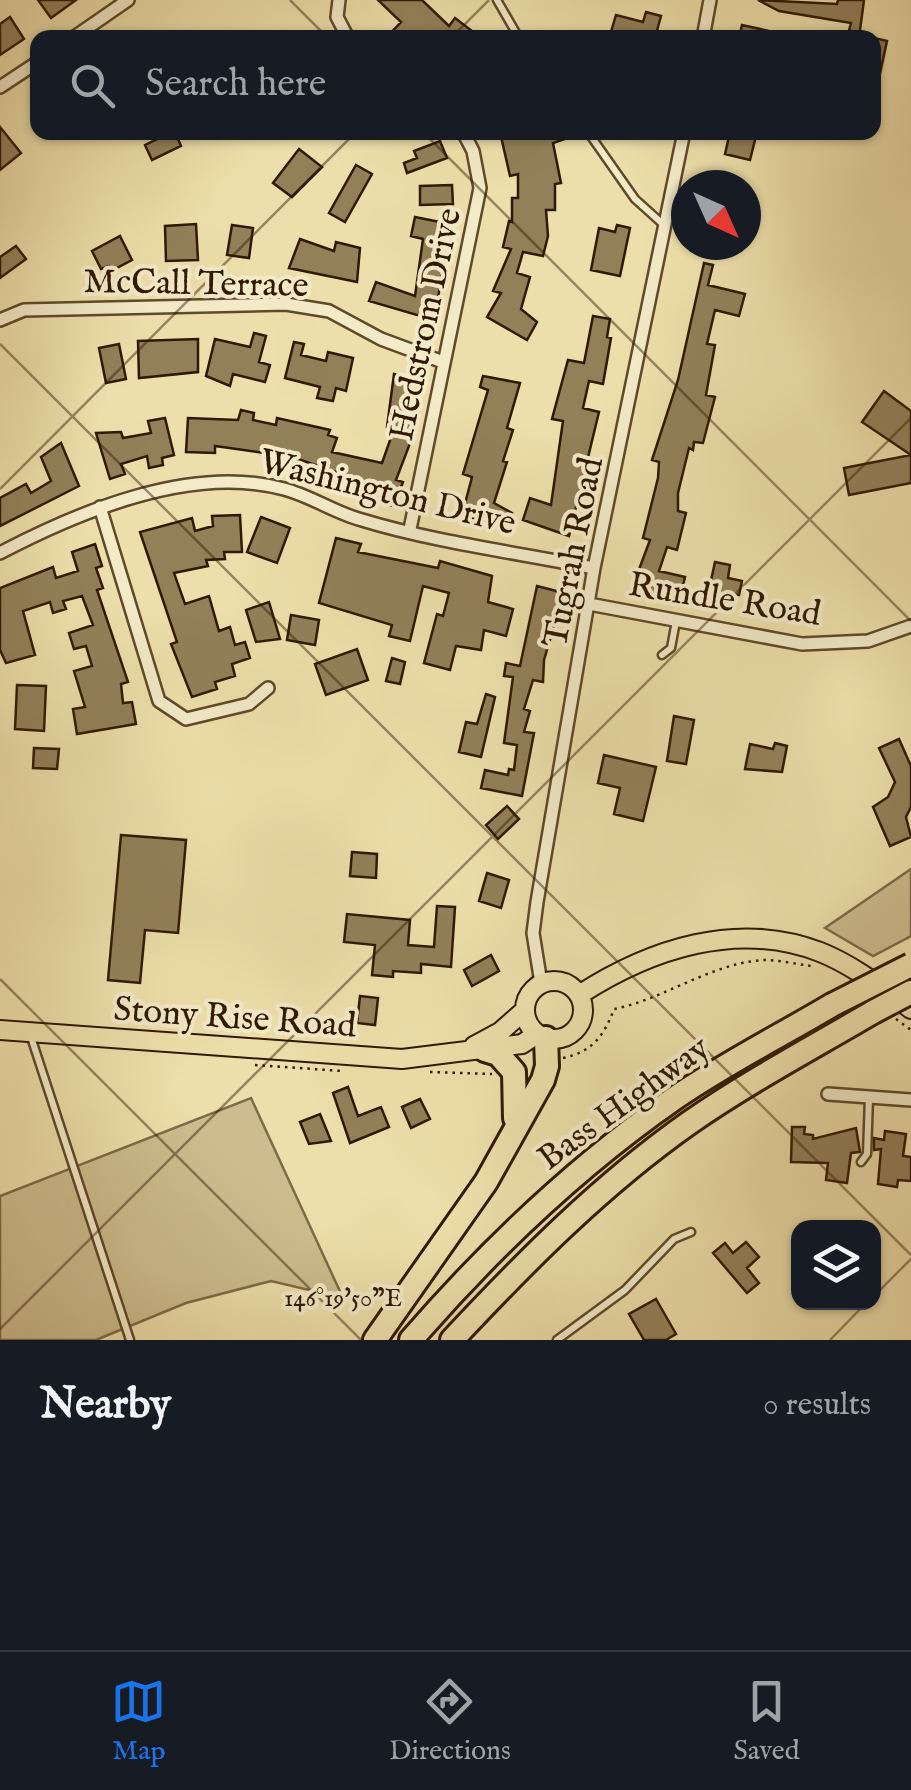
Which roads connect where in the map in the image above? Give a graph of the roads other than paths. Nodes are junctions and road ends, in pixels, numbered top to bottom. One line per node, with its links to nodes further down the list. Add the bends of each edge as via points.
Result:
1 (128, 0): 5 (street)
2 (339, 0): 6 (street)
3 (497, 0): 7 (lane)
4 (710, 0): 8 (street)
5 (85, 30)
6 (344, 30)
7 (514, 30)
8 (704, 30)
9 (30, 67): 10 (street)
10 (0, 88)
11 (467, 140): 16 (street, Hedstrom Drive, via 480,188)
12 (594, 140): 14 (lane, via 635,199)
13 (682, 140): 14 (street, Tugrah Road)
14 (666, 226): 20 (street, Tugrah Road)
15 (0, 320): 16 (street, McCall Terrace, via 24,310 286,304 329,312)
16 (443, 362): 18 (street, Hedstrom Drive)
17 (100, 507): 18 (street, Washington Drive, via 206,483 254,483); 19 (street, Washington Drive); 25 (street, via 159,701 186,718 249,704)
18 (410, 530): 20 (street, Washington Drive)
19 (0, 553)
20 (594, 568): 21 (street, Tugrah Road)
21 (589, 604): 22 (street, Rundle Road); 27 (street, Tugrah Road, via 534,925)
22 (676, 622): 23 (street, Rundle Road, via 802,644 868,641); 24 (lane, via 671,648)
23 (911, 626)
24 (662, 655)
25 (268, 688)
26 (911, 965): 44 (highway, Bass Highway, bridge, via 676,1098 605,1151 498,1247)
27 (541, 983): 29 (main road, via 560,981); 31 (main road)
28 (911, 992): 45 (highway, Bass Highway, bridge, via 689,1124 549,1240)
29 (579, 995): 30 (main road, via 654,955 732,938 818,952 854,968); 34 (main road, via 582,1015 575,1030)
30 (911, 1009)
31 (524, 1010): 34 (main road); 35 (main road, Stony Rise Road)
32 (0, 1030): 33 (main road, Stony Rise Road)
33 (30, 1033): 35 (main road, Stony Rise Road, via 402,1059); 42 (lane)
34 (543, 1044): 35 (main road, Stony Rise Road); 39 (highway, via 543,1080)
35 (475, 1050): 39 (highway, via 498,1054 514,1072)
36 (828, 1094): 37 (street)
37 (869, 1097): 38 (street); 40 (lane)
38 (911, 1100)
39 (515, 1127): 43 (highway, via 486,1182)
40 (861, 1162)
41 (691, 1232): 46 (lane)
42 (130, 1340)
43 (375, 1340)
44 (412, 1340)
45 (452, 1340)
46 (558, 1340)

